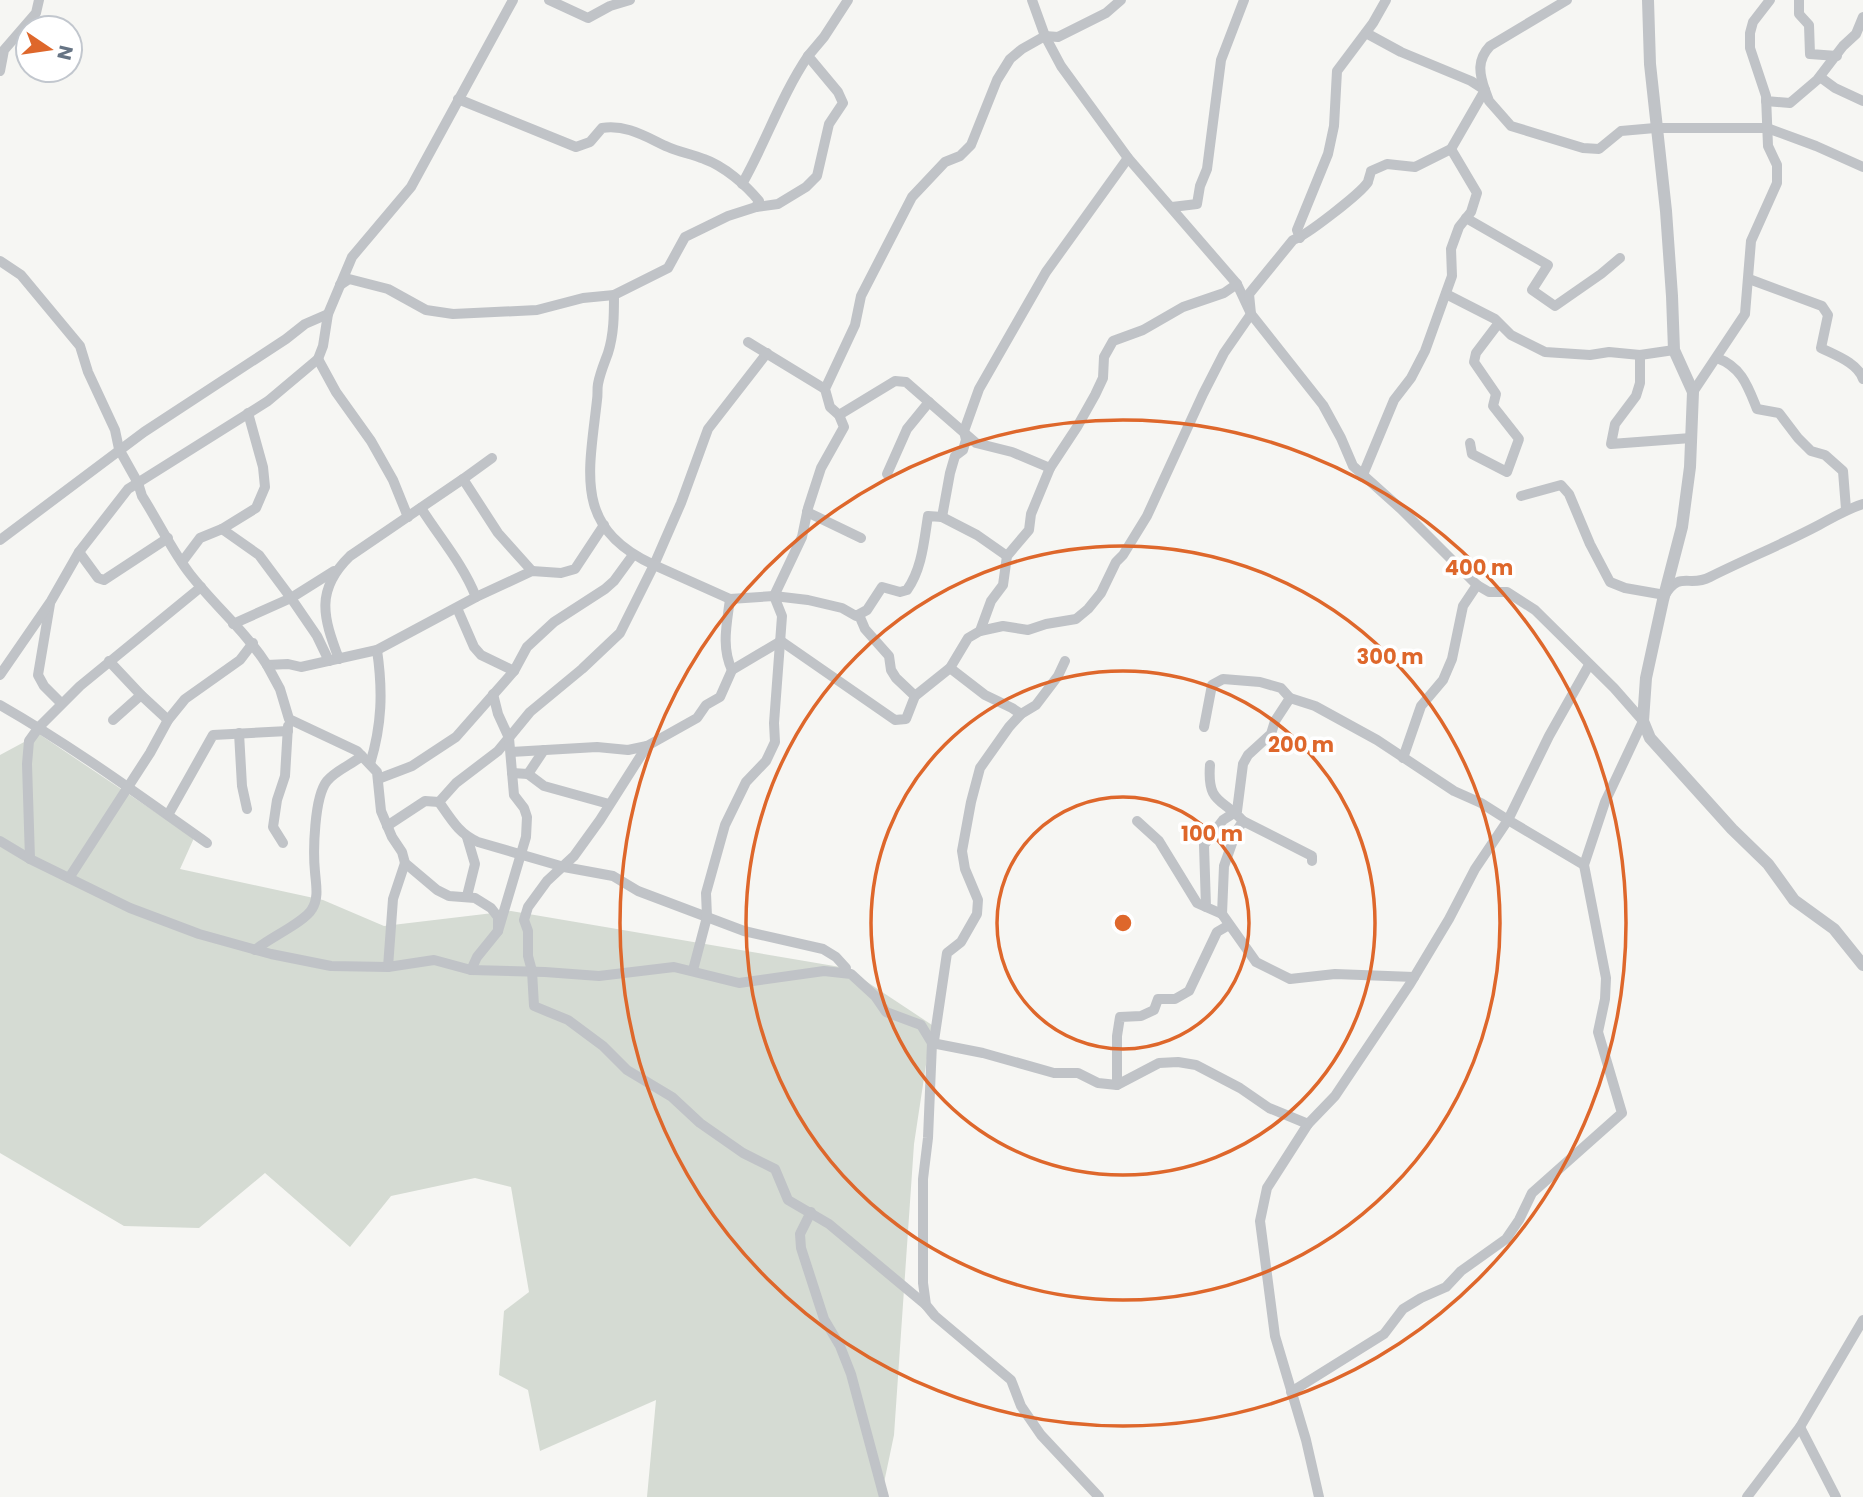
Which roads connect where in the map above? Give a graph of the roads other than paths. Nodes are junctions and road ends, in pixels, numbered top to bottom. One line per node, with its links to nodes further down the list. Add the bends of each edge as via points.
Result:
1 (39, 0): 19 (street, via 37,13 4,50)
2 (513, 0): 22 (street)
3 (550, 0): 4 (street, via 588,18)
4 (630, 0)
5 (848, 0): 17 (street)
6 (1032, 0): 16 (street)
7 (1121, 0): 16 (street, via 1106,13 1058,37)
8 (1244, 0): 32 (street, via 1221,60 1207,169 1197,204)
9 (1386, 0): 15 (street)
10 (1567, 0): 21 (street, via 1482,54 1479,71)
11 (1648, 0): 25 (street)
12 (1770, 0): 23 (street, via 1750,33)
13 (1799, 0): 18 (street, via 1799,14 1809,25 1810,54)
14 (1863, 18): 18 (street)
15 (1366, 33): 21 (street); 34 (street, via 1337,71 1328,154 1297,230)
16 (1045, 36): 28 (street, via 1061,66); 52 (street, via 1010,59 971,145 946,162 912,197 861,296 855,325)
17 (808, 56): 30 (street); 31 (street, via 843,103 829,124 817,176 798,194 778,204)
18 (1837, 56): 20 (street)
19 (0, 71)
20 (1820, 77): 23 (street, via 1790,103); 24 (street)
21 (1485, 90): 25 (street, via 1489,102 1511,126 1583,148 1599,149 1621,131); 27 (street)
22 (458, 100): 30 (street, via 576,147 590,142 602,128 617,125 706,159); 39 (street, via 411,187 352,257)
23 (1766, 101): 26 (street)
24 (1863, 101)
25 (1655, 128): 26 (street); 46 (street, via 1666,211)
26 (1767, 128): 29 (street); 37 (street, via 1777,183 1751,241)
27 (1451, 149): 33 (street, via 1477,193); 34 (street, via 1415,167 1387,164 1371,171 1355,195)
28 (1128, 158): 32 (street); 57 (street, via 1046,272 979,389)
29 (1863, 167)
30 (742, 184): 31 (street, via 759,201)
31 (756, 206): 41 (street, via 685,237 668,268)
32 (1172, 208): 38 (street)
33 (1466, 218): 35 (street, via 1548,265 1532,290 1555,306); 40 (street, via 1451,249 1452,276)
34 (1300, 238): 43 (street, via 1293,240 1249,293)
35 (1620, 258)
36 (0, 261): 60 (street, via 21,275 80,346)
37 (1749, 279): 49 (street, via 1745,314); 51 (street, via 1822,306 1828,315 1821,348 1843,358)
38 (1237, 284): 43 (street); 62 (street, via 1113,341 1095,394)
39 (340, 285): 41 (street, via 349,279 367,283 426,310 453,314 537,310); 42 (street)
40 (1446, 294): 44 (street); 64 (street, via 1425,351 1394,400)
41 (614, 295): 74 (street, via 614,323 597,387 589,473 591,499)
42 (328, 314): 50 (street); 60 (street, via 305,324)
43 (1251, 314): 64 (street, via 1323,405); 97 (street, via 1203,394 1147,516 1088,609 1076,619 1028,629 1003,626)
44 (1499, 324): 48 (street, via 1545,352); 59 (street, via 1474,362 1496,394 1493,406 1519,439 1507,472 1472,454)
45 (748, 342): 47 (street)
46 (1674, 350): 48 (street); 53 (street)
47 (767, 353): 52 (street); 83 (street, via 708,429)
48 (1640, 355): 58 (street, via 1636,396 1615,424 1611,444)
49 (1717, 358): 53 (street); 70 (street, via 1730,363 1745,379 1757,410 1779,413 1811,451 1825,455 1843,471)
50 (318, 359): 55 (street); 72 (street, via 387,470)
51 (1863, 379)
52 (825, 388): 56 (street, via 830,407)
53 (1693, 392): 58 (street)
54 (929, 402): 56 (street, via 906,382 895,381); 57 (street); 63 (street, via 907,429)
55 (248, 413): 66 (street); 75 (street, via 265,487 256,508)
56 (839, 415): 71 (street, via 844,428 821,468)
57 (964, 431): 62 (street, via 976,443); 73 (street, via 967,440 955,456)
58 (1691, 438): 88 (street, via 1682,527)
59 (1470, 443)
60 (119, 449): 66 (street); 78 (street)
61 (492, 458): 65 (street)
62 (1049, 468): 81 (street, via 1029,530)
63 (887, 474)
64 (1362, 477): 86 (street)
65 (463, 479): 69 (street); 85 (street, via 498,533)
66 (138, 483): 76 (street); 79 (street, via 128,489)
67 (1521, 496): 88 (street, via 1561,485 1610,582)
68 (1863, 504): 70 (street)
69 (421, 508): 72 (street); 90 (street, via 459,561)
70 (1846, 509): 88 (street, via 1704,580 1678,580)
71 (807, 512): 77 (street); 89 (street, via 802,537)
72 (408, 517): 84 (street)
73 (942, 517): 81 (street); 95 (street, via 928,516 920,564 907,590 882,587)
74 (604, 525): 80 (street); 85 (street, via 575,569)
75 (222, 529): 82 (street, via 200,538); 91 (street, via 259,555)
76 (168, 538): 79 (street, via 104,580); 82 (street)
77 (861, 538)
78 (0, 540)
79 (79, 552): 93 (street)
80 (633, 555): 83 (street); 108 (street, via 605,589 554,622 527,647)
81 (1007, 556): 97 (street, via 1003,585 991,601)
82 (182, 562): 87 (street)
83 (654, 565): 92 (street); 125 (street, via 620,633 530,712)
84 (334, 571): 91 (street); 101 (street, via 324,612)
85 (532, 571): 90 (street)
86 (1477, 585): 105 (street, via 1489,592 1507,592 1535,610); 129 (street, via 1463,606 1452,659 1443,680 1421,706)
87 (201, 587): 96 (street); 102 (street)
88 (1665, 595): 120 (street, via 1646,678)
89 (774, 596): 92 (street); 95 (street); 98 (street, via 782,616)
90 (476, 597): 94 (street)
91 (292, 598): 96 (street); 101 (street)
92 (730, 600): 107 (street, via 725,629)
93 (51, 601): 109 (street); 114 (street, via 38,675)
94 (457, 608): 100 (street); 108 (street, via 474,648)
95 (859, 615): 112 (street, via 889,656 896,678)
96 (233, 624): 99 (street)
97 (980, 631): 106 (street, via 968,638)
98 (780, 641): 107 (street); 112 (street, via 895,720 906,719); 159 (street, via 775,742 766,761 746,782 726,825 706,893)
99 (253, 643): 104 (street); 119 (street, via 240,660 185,699)
100 (377, 650): 101 (street); 130 (street, via 382,684 379,736)
101 (334, 660): 104 (street, via 301,667)
102 (109, 661): 111 (street); 114 (street)
103 (1065, 661): 116 (street, via 1036,705)
104 (267, 665): 117 (street)
105 (1589, 666): 120 (street); 141 (street)
106 (950, 668): 112 (street); 116 (street)
107 (732, 670): 126 (street, via 720,697 706,705 697,719)
108 (514, 671): 110 (street)
109 (0, 675)
110 (493, 694): 125 (street); 134 (street, via 456,737 412,766)
111 (141, 695): 118 (street); 119 (street)
112 (915, 696)
113 (1290, 698): 122 (street, via 1281,688 1260,682 1223,679 1212,685); 129 (street, via 1315,705); 139 (street, via 1271,734 1243,764)
114 (61, 703): 121 (street)
115 (0, 705): 121 (street)
116 (1021, 715): 170 (street, via 980,768 962,851 978,900 977,914 961,942 947,953)
117 (289, 719): 123 (street); 130 (street, via 357,751)
118 (113, 720)
119 (168, 720): 135 (street)
120 (1643, 721): 153 (street, via 1605,802); 163 (street, via 1650,738 1768,864 1794,900 1834,929)
121 (39, 727): 135 (street); 150 (street, via 29,741 27,764)
122 (1204, 727)
123 (288, 731): 124 (street); 148 (street, via 285,776 273,827)
124 (239, 733): 138 (street); 140 (street, via 214,735)
125 (509, 738): 128 (street); 136 (street)
126 (647, 746): 127 (street); 137 (street)
127 (544, 750): 128 (street); 133 (street)
128 (512, 752): 132 (street)
129 (1403, 758): 141 (street)
130 (366, 760): 134 (street); 162 (street, via 327,781 321,792 313,908 308,916)
131 (1210, 765): 139 (street, via 1211,791 1217,801)
132 (512, 773): 133 (street); 149 (street, via 514,795 527,817)
133 (528, 774): 137 (street, via 544,786)
134 (378, 779): 144 (street)
135 (127, 786): 140 (street); 155 (street)
136 (439, 802): 144 (street, via 425,801); 145 (street)
137 (609, 804): 154 (street)
138 (247, 809)
139 (1235, 812): 143 (street); 157 (street, via 1205,845)
140 (168, 815): 147 (street)
141 (1507, 820): 153 (street); 169 (street)
142 (1137, 821): 157 (street, via 1159,841 1197,903)
143 (1243, 821): 151 (street, via 1312,856); 158 (street, via 1224,866)
144 (387, 826): 152 (street)
145 (467, 837): 149 (street); 156 (street, via 475,864)
146 (0, 841): 150 (street)
147 (206, 843)
148 (284, 843)
149 (520, 853): 154 (street); 161 (street)
150 (30, 859): 155 (street)
151 (1312, 861)
152 (405, 863): 156 (street, via 437,890 449,896); 164 (street, via 393,899)
153 (1584, 865): 176 (street, via 1606,978 1598,1032 1622,1113 1532,1193 1506,1239 1446,1287 1403,1309 1384,1334)
154 (564, 867): 159 (street, via 613,876 638,891); 168 (street, via 547,881 524,920)
155 (69, 878): 162 (street, via 130,908)
156 (467, 896): 161 (street, via 491,908 498,917)
157 (1206, 907): 158 (street)
158 (1222, 914): 160 (street)
159 (707, 917): 165 (street, via 823,950); 167 (street)
160 (1229, 925): 169 (street, via 1256,962 1290,979 1335,974); 171 (street, via 1217,932 1189,991 1175,999 1158,999 1154,1010 1141,1016 1120,1017)
161 (498, 931): 166 (street)
162 (255, 950): 164 (street, via 331,966)
163 (1863, 965)
164 (388, 967): 166 (street, via 434,960)
165 (846, 968)
166 (471, 970): 168 (street)
167 (693, 970): 168 (street, via 674,967 598,976); 170 (street, via 739,983 824,971 851,974 886,1012 921,1025)
168 (532, 971): 173 (street, via 534,1006 568,1020 627,1070 672,1097 743,1153 775,1169 788,1200)
169 (1414, 977): 172 (street, via 1335,1096)
170 (932, 1043): 171 (street); 174 (street, via 923,1179)
171 (1117, 1085): 172 (street, via 1159,1063 1196,1065 1269,1108)
172 (1308, 1124): 176 (street, via 1267,1188 1261,1221 1275,1336)
173 (811, 1213): 174 (street); 178 (street, via 800,1234 801,1248 824,1319 851,1374)
174 (926, 1305): 179 (street, via 1011,1380 1041,1436)
175 (1863, 1320): 177 (street)
176 (1291, 1392): 180 (street)
177 (1800, 1427): 181 (street); 182 (street)
178 (884, 1497)
179 (1099, 1497)
180 (1319, 1497)
181 (1747, 1497)
182 (1836, 1497)

